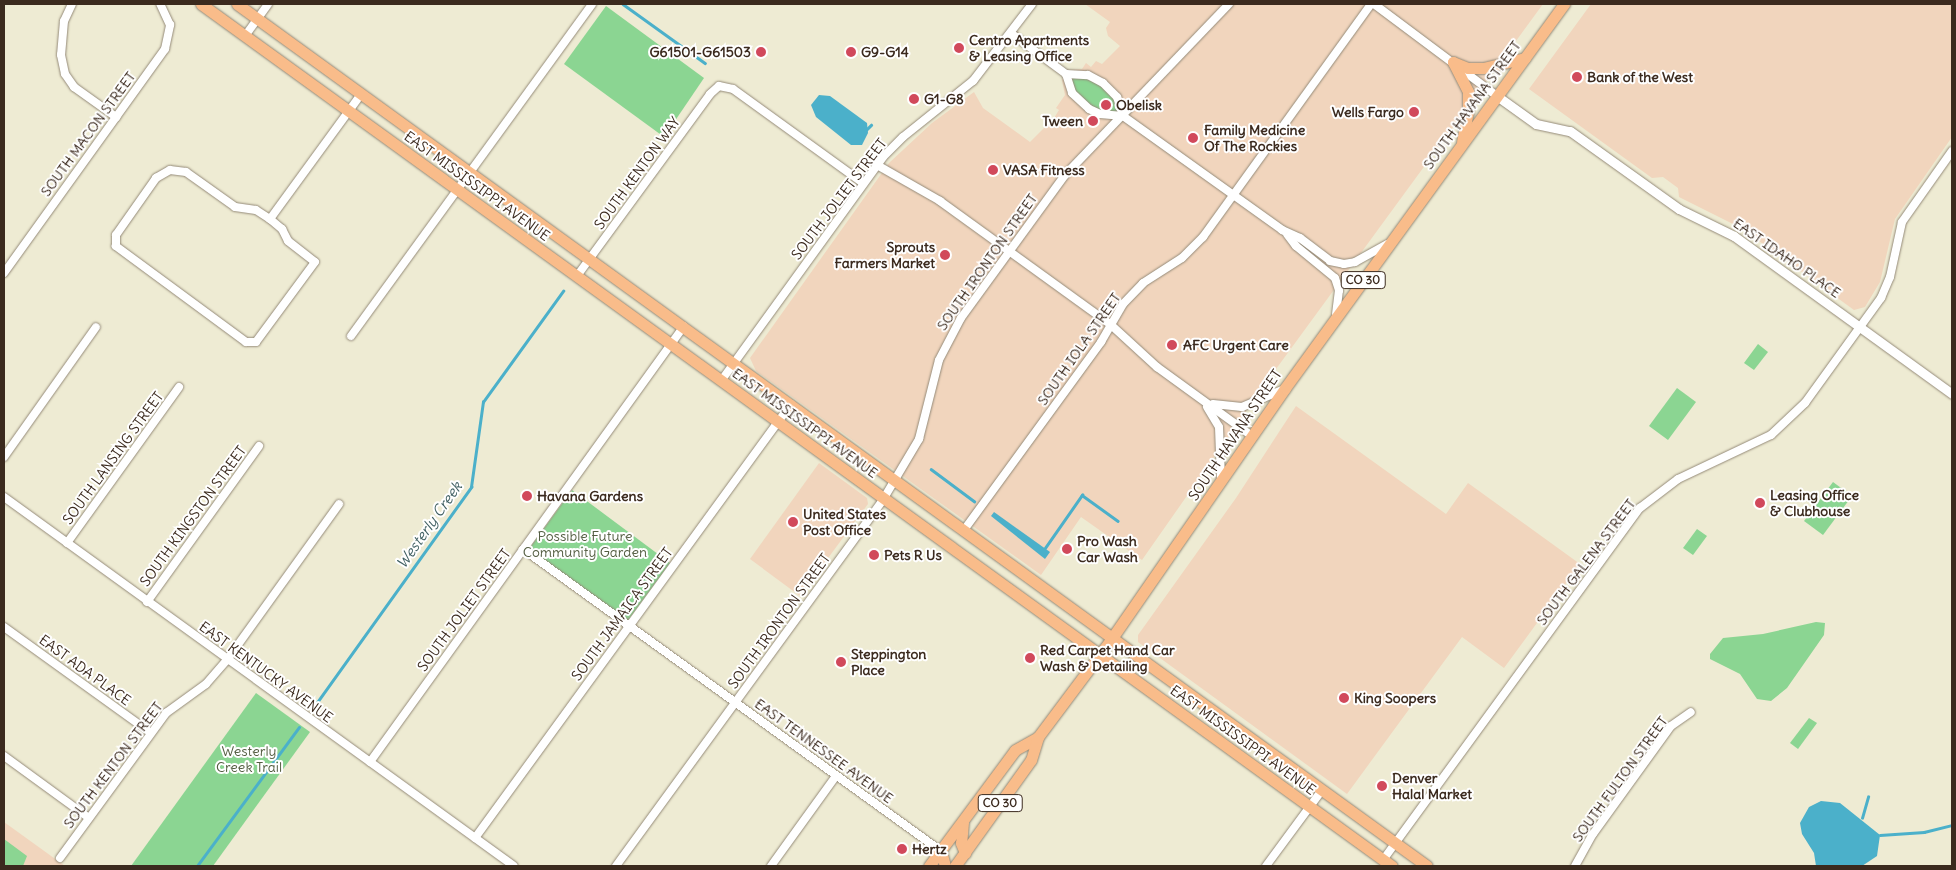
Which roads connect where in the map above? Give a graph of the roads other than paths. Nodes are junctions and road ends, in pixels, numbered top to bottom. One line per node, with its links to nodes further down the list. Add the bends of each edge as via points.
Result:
1 (72, 4): 21 (street, via 64,21 61,55 65,74 74,87)
2 (160, 4): 21 (street, SOUTH MACON STREET, via 168,17 169,40)
3 (201, 4): 13 (main road, EAST MISSISSIPPI AVENUE)
4 (237, 4): 11 (main road, EAST MISSISSIPPI AVENUE)
5 (268, 4): 11 (street)
6 (592, 4): 25 (street)
7 (1032, 4): 12 (street, SOUTH JOLIET STREET)
8 (1230, 4): 20 (street, SOUTH IRONTON STREET)
9 (1373, 4): 15 (street); 28 (street, SOUTH IOLA STREET)
10 (1564, 4): 14 (main road, SOUTH HAVANA STREET / CO 30)
11 (257, 18): 13 (street); 17 (main road, EAST MISSISSIPPI AVENUE)
12 (1012, 34): 16 (street); 24 (street, SOUTH JOLIET STREET, via 968,87 903,137)
13 (245, 36): 19 (main road, EAST MISSISSIPPI AVENUE)
14 (1525, 58): 15 (main road, via 1483,68 1468,68); 18 (main road, SOUTH HAVANA STREET / CO 30)
15 (1453, 62): 18 (street); 22 (main road, via 1468,92)
16 (1066, 74): 20 (street, via 1088,76 1104,83 1117,97); 20 (street, via 1072,93 1089,110)
17 (361, 94): 19 (street); 25 (main road, EAST MISSISSIPPI AVENUE)
18 (1497, 96): 22 (main road, SOUTH HAVANA STREET / CO 30); 40 (street, EAST IDAHO PLACE, via 1536,124 1570,131 1679,209 1741,240)
19 (349, 112): 27 (main road, EAST MISSISSIPPI AVENUE); 29 (street)
20 (1123, 116): 28 (street); 32 (street, SOUTH IRONTON STREET, via 1065,175)
21 (116, 117): 34 (street, SOUTH MACON STREET)
22 (1461, 146): 31 (main road, SOUTH HAVANA STREET / CO 30)
23 (1952, 151): 40 (street, SOUTH GALENA STREET, via 1902,222 1888,285)
24 (877, 165): 26 (street, SOUTH JOLIET STREET); 32 (street, via 930,195)
25 (470, 173): 27 (street); 33 (main road, EAST MISSISSIPPI AVENUE)
26 (863, 184): 33 (street, SOUTH KENTON WAY, via 733,89 719,86); 43 (street, SOUTH JOLIET STREET)
27 (457, 191): 35 (main road, EAST MISSISSIPPI AVENUE); 41 (street)
28 (1233, 195): 30 (street); 37 (street, SOUTH IOLA STREET, via 1199,242 1182,258 1138,287)
29 (270, 219): 29 (street, via 256,210 235,207 186,172 170,170 156,178 114,241 120,251 246,342 256,342 315,262 288,241 282,229)
30 (1287, 234): 31 (street, via 1339,264 1355,262); 36 (street, via 1296,246 1335,278 1339,294)
31 (1391, 242): 36 (main road, SOUTH HAVANA STREET / CO 30)
32 (1009, 252): 37 (street); 54 (street, SOUTH IRONTON STREET, via 947,340 921,434)
33 (589, 258): 35 (street, SOUTH KENTON WAY); 38 (main road, EAST MISSISSIPPI AVENUE)
34 (4, 273)
35 (577, 276): 42 (main road, EAST MISSISSIPPI AVENUE)
36 (1336, 318): 46 (main road, SOUTH HAVANA STREET / CO 30)
37 (1110, 324): 48 (street, via 1146,358); 59 (street, SOUTH IOLA STREET, via 1101,342)
38 (684, 326): 42 (street, SOUTH JOLIET STREET); 43 (main road, EAST MISSISSIPPI AVENUE)
39 (96, 327): 53 (street)
40 (1861, 327): 47 (street, EAST IDAHO PLACE); 80 (street, SOUTH GALENA STREET, via 1805,403 1784,425 1752,446 1672,482 1640,508)
41 (351, 336)
42 (671, 344): 44 (main road, EAST MISSISSIPPI AVENUE); 61 (street, SOUTH JOLIET STREET)
43 (734, 363): 44 (street, SOUTH JOLIET STREET); 49 (main road, EAST MISSISSIPPI AVENUE)
44 (721, 381): 50 (main road, EAST MISSISSIPPI AVENUE)
45 (179, 387): 60 (street, SOUTH LANSING STREET)
46 (1285, 388): 48 (street, via 1242,407 1220,407); 51 (main road, SOUTH HAVANA STREET / CO 30)
47 (1952, 394)
48 (1202, 400): 51 (street); 55 (street, via 1219,427)
49 (791, 404): 50 (street, SOUTH JAMAICA STREET); 54 (main road, EAST MISSISSIPPI AVENUE)
50 (778, 422): 57 (main road, EAST MISSISSIPPI AVENUE); 63 (street, SOUTH JAMAICA STREET)
51 (1252, 436): 55 (main road, SOUTH HAVANA STREET / CO 30)
52 (259, 446): 62 (street, SOUTH KINGSTON STREET)
53 (4, 457)
54 (895, 479): 57 (street, SOUTH IRONTON STREET); 59 (main road, EAST MISSISSIPPI AVENUE)
55 (1221, 481): 65 (main road, SOUTH HAVANA STREET / CO 30)
56 (4, 497): 60 (street, EAST KENTUCKY AVENUE)
57 (884, 498): 66 (main road, EAST MISSISSIPPI AVENUE); 68 (street, SOUTH IRONTON STREET)
58 (339, 504): 67 (street, SOUTH KENTON STREET)
59 (964, 530): 65 (main road, EAST MISSISSIPPI AVENUE)
60 (67, 543): 62 (street, EAST KENTUCKY AVENUE)
61 (523, 549): 63 (street, EAST TENNESSEE AVENUE); 73 (street, SOUTH JOLIET STREET)
62 (147, 602): 67 (street, EAST KENTUCKY AVENUE)
63 (629, 626): 68 (street, EAST TENNESSEE AVENUE); 79 (street, SOUTH JAMAICA STREET)
64 (4, 627): 70 (street, EAST ADA PLACE)
65 (1112, 638): 66 (main road, SOUTH HAVANA STREET / CO 30); 75 (main road, EAST MISSISSIPPI AVENUE)
66 (1100, 655): 71 (main road, SOUTH HAVANA STREET / CO 30); 76 (main road, EAST MISSISSIPPI AVENUE)
67 (227, 660): 70 (street, SOUTH KENTON STREET, via 206,684 174,705); 73 (street, EAST KENTUCKY AVENUE)
68 (735, 702): 74 (street, EAST TENNESSEE AVENUE); 86 (street, SOUTH IRONTON STREET)
69 (1691, 712): 93 (street, SOUTH FULTON STREET, via 1671,726 1593,834)
70 (151, 733): 77 (street, SOUTH KENTON STREET)
71 (1038, 737): 78 (main road, SOUTH HAVANA STREET / CO 30, via 1024,742 1015,750); 82 (main road, SOUTH HAVANA STREET / CO 30, via 1031,760)
72 (4, 756): 77 (street)
73 (370, 762): 79 (street, EAST KENTUCKY AVENUE)
74 (836, 776): 81 (street, EAST TENNESSEE AVENUE); 87 (street)
75 (1322, 790): 76 (street); 80 (main road, EAST MISSISSIPPI AVENUE)
76 (1310, 807): 84 (main road, EAST MISSISSIPPI AVENUE); 91 (street)
77 (89, 818): 83 (street, SOUTH KENTON STREET)
78 (964, 818): 81 (main road, SOUTH HAVANA STREET / CO 30); 82 (main road, via 961,839)
79 (475, 838): 85 (street, EAST KENTUCKY AVENUE)
80 (1395, 844): 84 (street, SOUTH GALENA STREET); 92 (main road, EAST MISSISSIPPI AVENUE)
81 (941, 851): 88 (main road, SOUTH HAVANA STREET / CO 30); 89 (main road)
82 (965, 854): 90 (main road, SOUTH HAVANA STREET / CO 30)
83 (60, 858)
84 (1388, 863)
85 (514, 866)
86 (616, 866)
87 (771, 866)
88 (929, 866)
89 (945, 866)
90 (955, 866)
91 (1266, 866)
92 (1427, 866)
93 (1575, 866)

